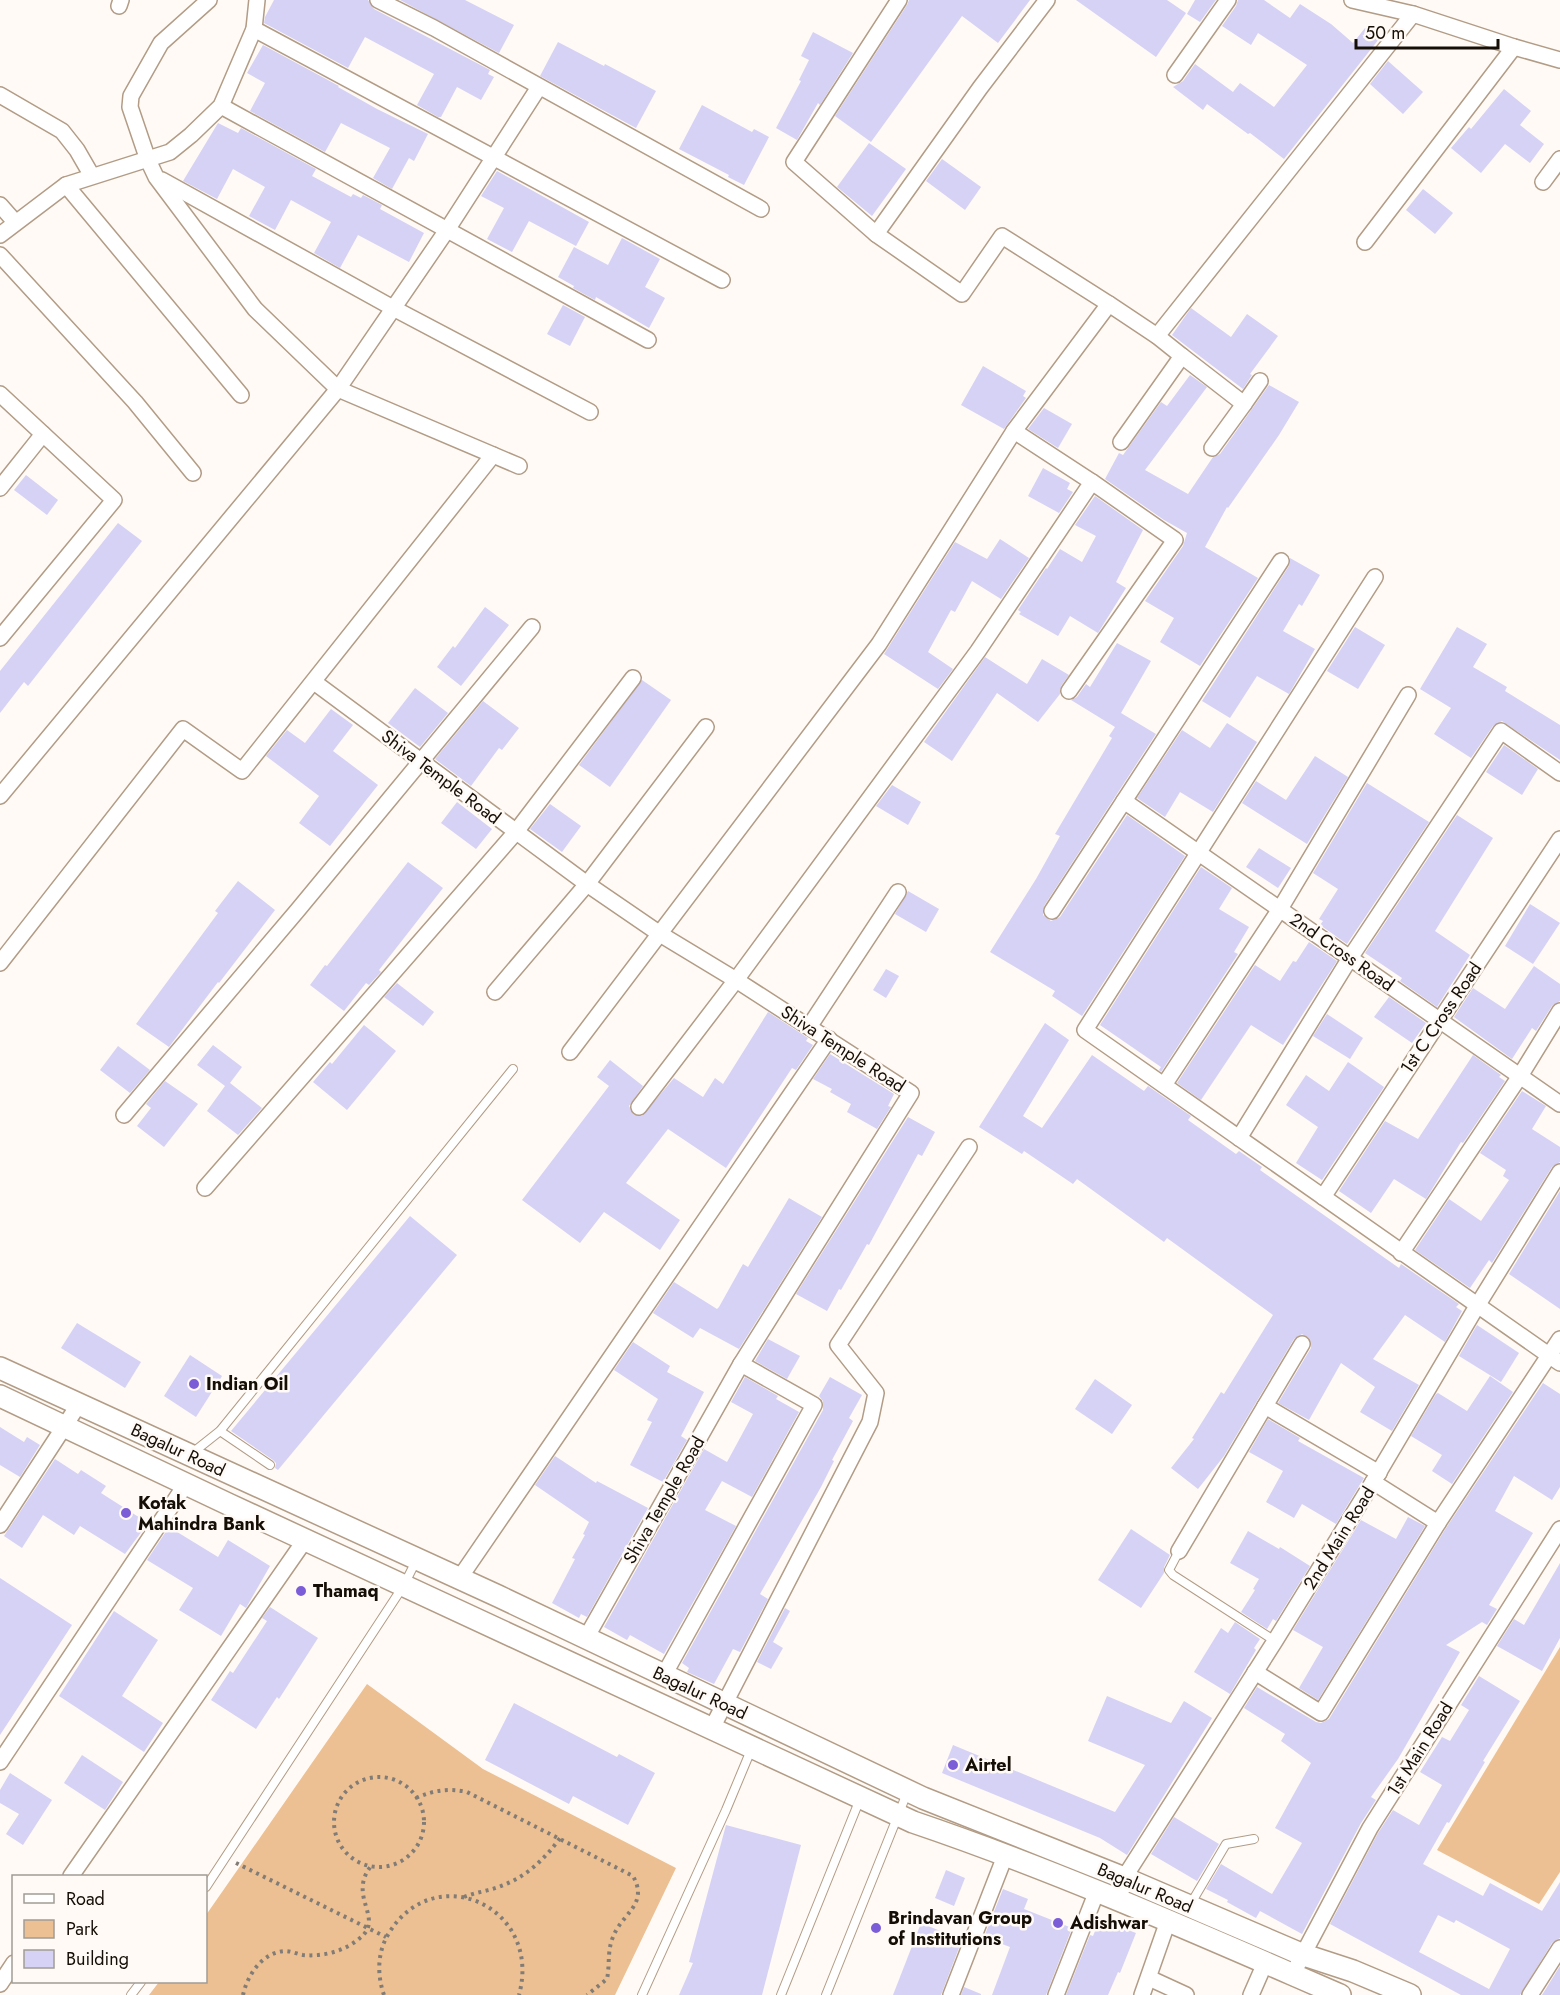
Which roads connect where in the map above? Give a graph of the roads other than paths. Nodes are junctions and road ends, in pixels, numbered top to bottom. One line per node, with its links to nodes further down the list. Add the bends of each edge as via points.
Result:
1 (209, 0): 18 (street, via 161,43 131,96 130,107)
2 (257, 0): 9 (street)
3 (378, 0): 13 (street)
4 (899, 0): 27 (street, via 794,162)
5 (1047, 0): 27 (street)
6 (1228, 0): 12 (street)
7 (1352, 0): 8 (street)
8 (1413, 14): 10 (street); 34 (street)
9 (254, 29): 15 (street); 16 (street)
10 (1514, 47): 11 (street); 29 (street)
11 (1560, 60)
12 (1175, 75)
13 (539, 87): 16 (street); 24 (street)
14 (0, 95): 19 (street, via 62,131)
15 (221, 106): 18 (street, via 170,152); 26 (street)
16 (493, 158): 26 (street); 31 (street)
17 (1560, 159): 21 (street)
18 (148, 160): 19 (street); 20 (street)
19 (92, 176): 22 (street)
20 (156, 177): 33 (street); 38 (street, via 255,309)
21 (1543, 182)
22 (66, 185): 25 (street); 40 (street)
23 (0, 205): 25 (street)
24 (761, 209)
25 (15, 222): 28 (street)
26 (447, 230): 33 (street); 35 (street)
27 (876, 234): 32 (street, via 962,294 1002,236)
28 (0, 235)
29 (1365, 242)
30 (0, 255): 49 (street, via 135,402)
31 (722, 280)
32 (1108, 304): 34 (street); 43 (street)
33 (393, 308): 38 (street); 42 (street)
34 (1157, 336): 36 (street)
35 (648, 340)
36 (1182, 356): 41 (street); 45 (street)
37 (1260, 381): 41 (street)
38 (338, 389): 47 (street); 63 (street)
39 (0, 394): 44 (street)
40 (241, 395)
41 (1244, 404): 46 (street)
42 (590, 412)
43 (1014, 431): 50 (street); 72 (street, via 879,644)
44 (44, 434): 51 (street); 55 (street, via 114,500)
45 (1121, 442)
46 (1212, 448)
47 (493, 455): 48 (street); 57 (street)
48 (519, 466)
49 (193, 473)
50 (1092, 482): 58 (street, via 1175,540); 75 (street, via 978,651)
51 (0, 488)
52 (1281, 561): 64 (street)
53 (1376, 577): 67 (street)
54 (532, 627): 61 (street)
55 (0, 638)
56 (633, 678): 65 (street)
57 (314, 682): 61 (street, Shiva Temple Road); 74 (street, via 242,771 183,729)
58 (1069, 691)
59 (1408, 695): 70 (street)
60 (706, 727): 68 (street)
61 (421, 761): 65 (street, Shiva Temple Road); 87 (street)
62 (1560, 773): 73 (street, via 1501,731)
63 (0, 796)
64 (1124, 801): 67 (street, 2nd Cross Road); 71 (street)
65 (515, 833): 68 (street, Shiva Temple Road); 91 (street)
66 (1560, 839): 78 (street, 1st C Cross Road)
67 (1199, 853): 70 (street, 2nd Cross Road); 84 (street, via 1085,1030)
68 (587, 884): 72 (street, Shiva Temple Road); 76 (street)
69 (898, 892): 79 (street)
70 (1280, 909): 73 (street, 2nd Cross Road); 84 (street)
71 (1052, 911)
72 (660, 934): 75 (street, Shiva Temple Road); 81 (street)
73 (1350, 958): 78 (street, 2nd Cross Road); 88 (street)
74 (0, 963)
75 (736, 980): 79 (street, Shiva Temple Road); 86 (street)
76 (495, 992)
77 (1560, 1011): 83 (street)
78 (1440, 1021): 83 (street, 2nd Cross Road); 92 (street, 1st C Cross Road)
79 (809, 1027): 80 (street, Shiva Temple Road)
80 (828, 1039): 98 (street, Shiva Temple Road, via 911,1093); 115 (street)
81 (570, 1052)
82 (513, 1069): 104 (lane)
83 (1520, 1076): 85 (street, 2nd Cross Road); 93 (street)
84 (1164, 1085): 88 (street)
85 (1560, 1104)
86 (639, 1107)
87 (124, 1115)
88 (1239, 1138): 92 (street)
89 (969, 1147): 121 (street, via 838,1345 876,1393 870,1422)
90 (1560, 1172): 94 (street, 2nd Main Road)
91 (205, 1188)
92 (1323, 1197): 93 (street)
93 (1401, 1253): 94 (street)
94 (1477, 1305): 97 (street); 107 (street, 2nd Main Road)
95 (1560, 1339): 97 (street)
96 (1302, 1344): 102 (street)
97 (1555, 1359): 109 (street)
98 (741, 1364): 117 (street, Shiva Temple Road); 120 (street, via 813,1405)
99 (0, 1368): 101 (main road, Bagalur Road)
100 (0, 1396): 103 (main road, Bagalur Road)
101 (80, 1404): 103 (street); 105 (main road, Bagalur Road)
102 (1265, 1406): 107 (street); 113 (street)
103 (66, 1427): 108 (main road, Bagalur Road); 110 (street)
104 (220, 1431): 105 (lane); 106 (lane)
105 (190, 1455): 114 (main road, Bagalur Road)
106 (270, 1465)
107 (1376, 1478): 109 (street); 118 (street, 2nd Main Road)
108 (186, 1484): 112 (main road, Bagalur Road); 124 (street)
109 (1438, 1522): 119 (street, via 1321,1713)
110 (0, 1525)
111 (1560, 1529): 138 (street, 1st Main Road, via 1370,1828)
112 (305, 1540): 116 (main road, Bagalur Road); 130 (street)
113 (1179, 1551): 118 (lane, via 1169,1570 1173,1575)
114 (417, 1560): 115 (main road, Bagalur Road); 116 (lane)
115 (459, 1579): 117 (main road, Bagalur Road)
116 (404, 1586): 122 (main road, Bagalur Road); 132 (lane)
117 (586, 1638): 120 (main road, Bagalur Road)
118 (1275, 1641): 119 (street, 2nd Main Road)
119 (1255, 1672): 131 (street, 2nd Main Road)
120 (663, 1675): 121 (main road, Bagalur Road)
121 (724, 1704): 122 (street); 125 (main road, Bagalur Road)
122 (712, 1728): 123 (main road, Bagalur Road)
123 (752, 1747): 126 (main road, Bagalur Road); 146 (lane)
124 (0, 1762)
125 (908, 1791): 127 (lane); 131 (main road, Bagalur Road)
126 (860, 1797): 127 (main road, Bagalur Road); 147 (lane)
127 (897, 1815): 129 (main road, Bagalur Road); 148 (lane)
128 (1254, 1839): 135 (lane, via 1226,1844)
129 (1005, 1856): 133 (main road, Bagalur Road); 149 (street)
130 (72, 1875)
131 (1124, 1878): 134 (street); 135 (main road, Bagalur Road)
132 (207, 1886)
133 (1097, 1891): 134 (main road, Bagalur Road); 150 (street)
134 (1127, 1904): 136 (main road, Bagalur Road)
135 (1189, 1907): 138 (main road, Bagalur Road)
136 (1168, 1921): 139 (main road, Bagalur Road); 142 (street)
137 (1560, 1948): 156 (street)
138 (1301, 1954): 141 (street, 1st Main Road); 155 (main road, Bagalur Road)
139 (1265, 1963): 141 (main road, Bagalur Road); 153 (street)
140 (12, 1966): 144 (street)
141 (1293, 1975): 154 (main road, Bagalur Road)
142 (1149, 1978): 151 (street); 152 (street)
143 (140, 1983): 145 (lane)
144 (0, 1984)
145 (131, 1995)
146 (642, 1995)
147 (781, 1995)
148 (826, 1995)
149 (951, 1995)
150 (1056, 1995)
151 (1142, 1995)
152 (1186, 1995)
153 (1251, 1995)
154 (1340, 1995)
155 (1410, 1995)
156 (1530, 1995)

